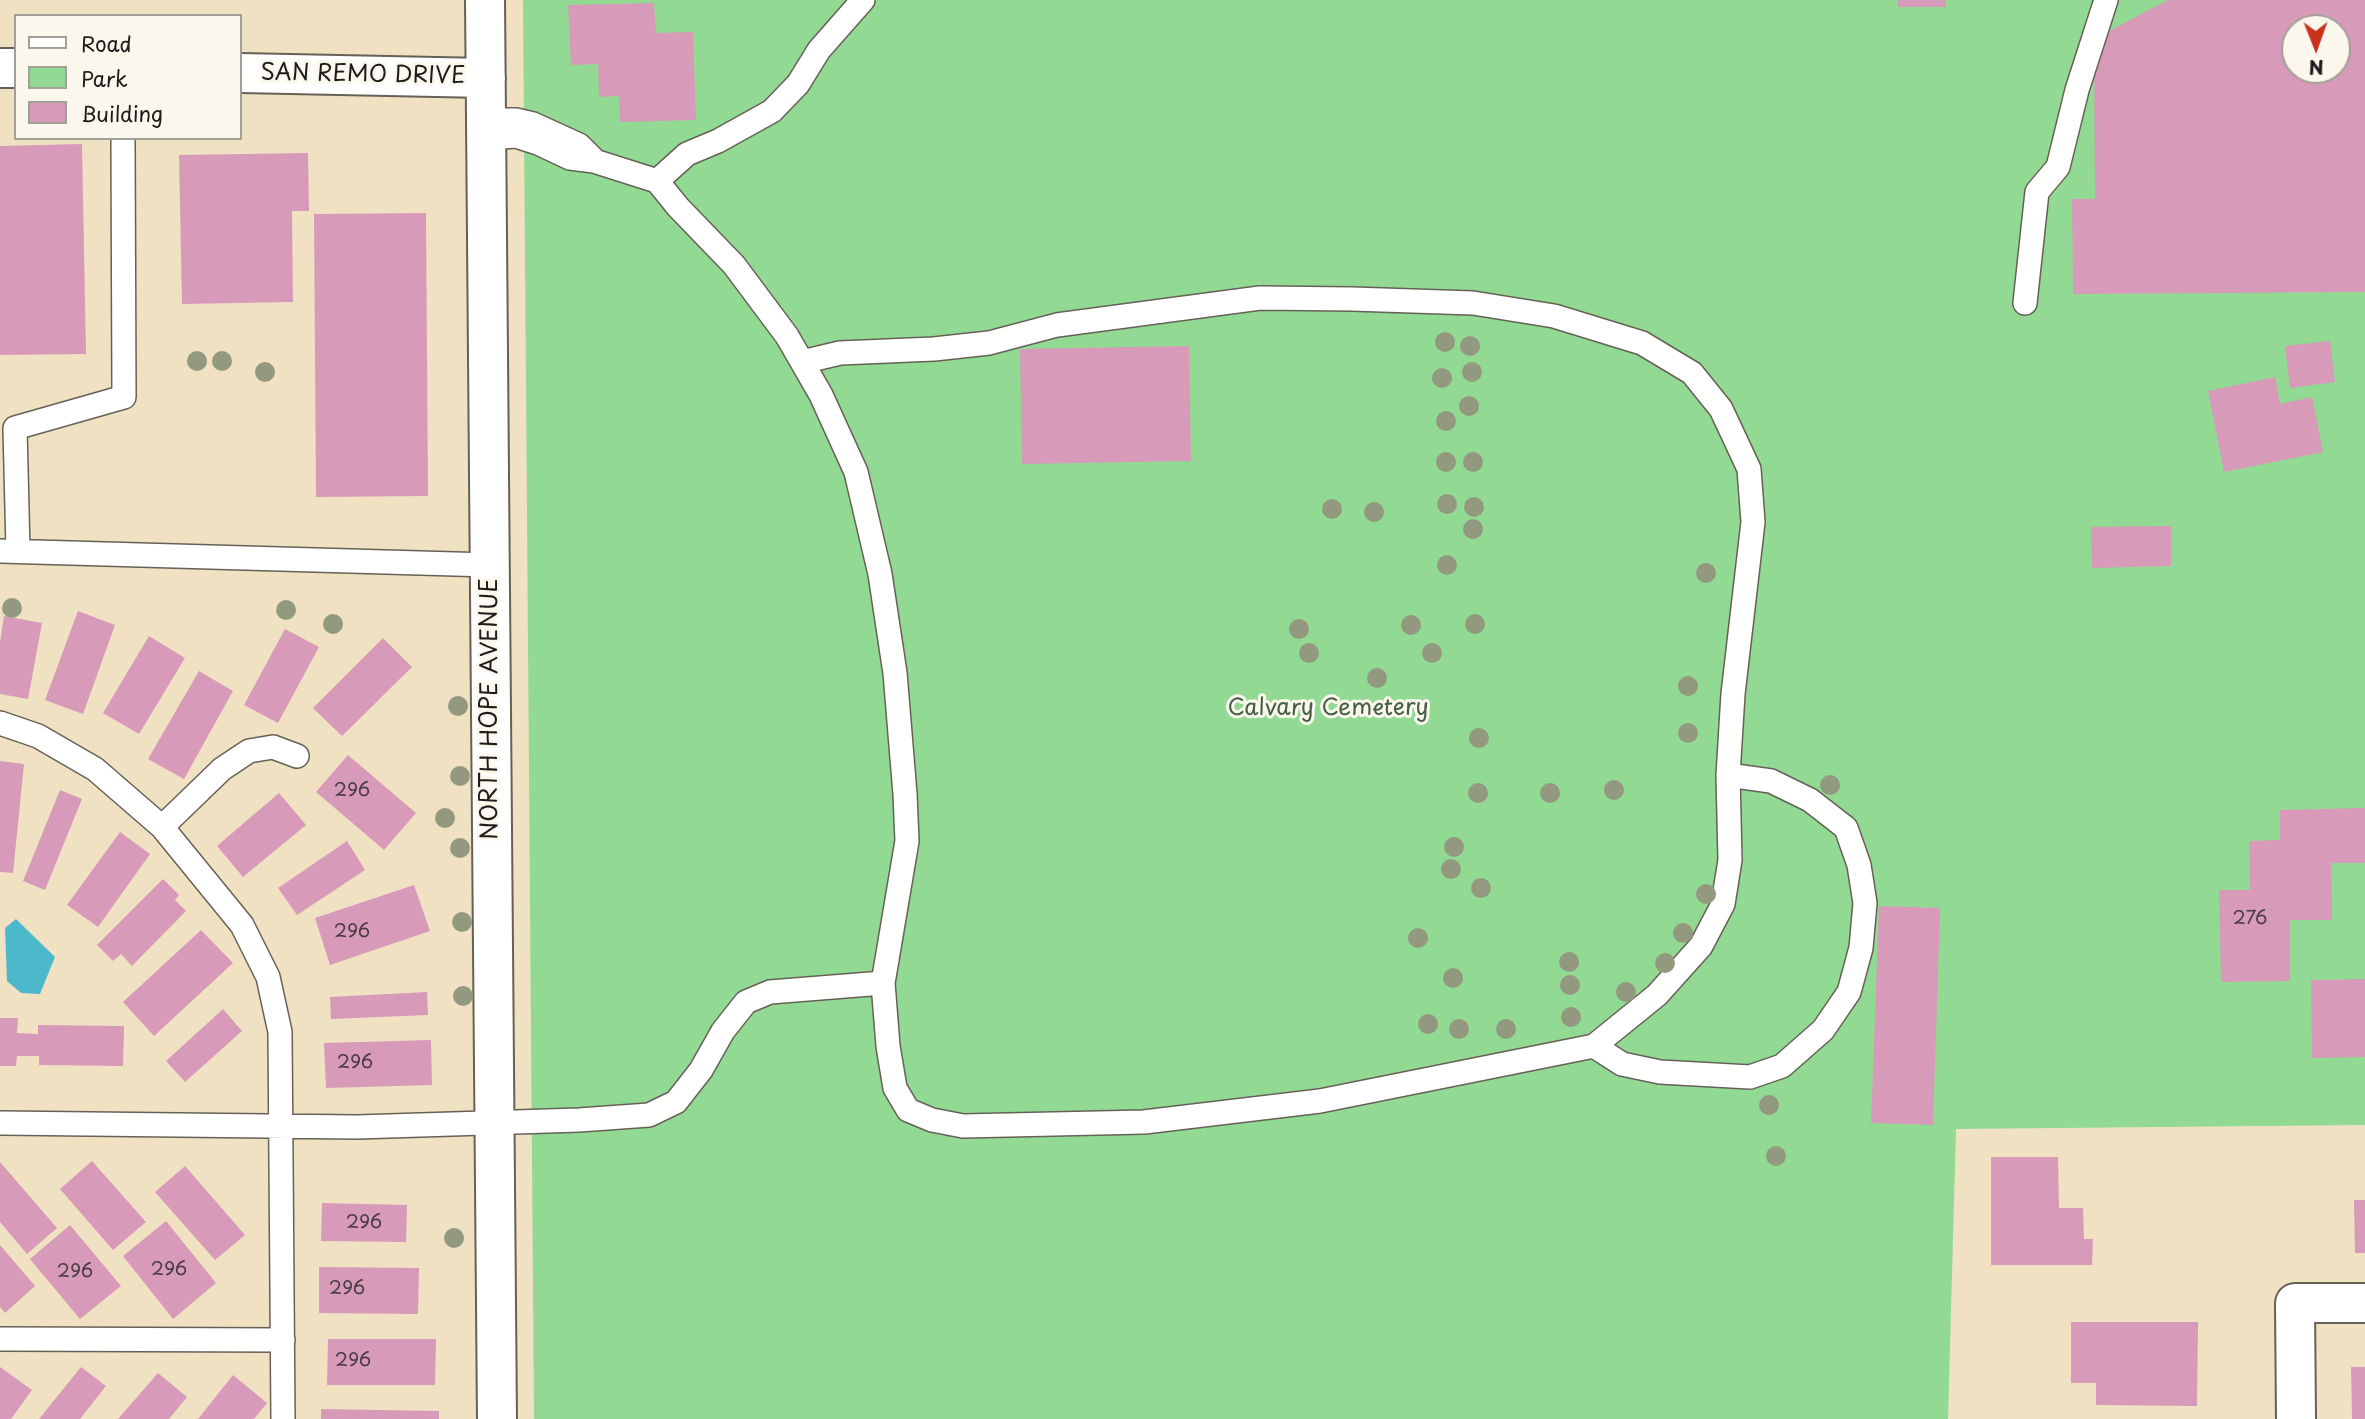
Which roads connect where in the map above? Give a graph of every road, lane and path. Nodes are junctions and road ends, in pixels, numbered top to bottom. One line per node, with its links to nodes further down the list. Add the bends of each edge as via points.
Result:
1 (485, 0): 5 (street, NORTH HOPE AVENUE)
2 (863, 0): 8 (lane, via 772,111 687,154)
3 (2106, 0): 9 (lane, via 2057,167 2037,192)
4 (242, 73): 5 (street, SAN REMO DRIVE)
5 (486, 78): 6 (street, NORTH HOPE AVENUE)
6 (487, 129): 8 (lane, via 516,120 533,124 579,145 594,161); 12 (street, NORTH HOPE AVENUE)
7 (123, 140): 11 (lane, via 124,397 15,428)
8 (657, 181): 10 (lane, via 734,265)
9 (2025, 303)
10 (802, 362): 15 (lane, via 840,353 989,343 1057,325 1259,298 1474,303 1554,316 1643,343 1692,373 1721,409 1749,469 1752,522); 17 (lane, via 856,472 880,574 895,673 906,841)
11 (9, 551): 12 (lane)
12 (490, 565): 20 (street, NORTH HOPE AVENUE)
13 (0, 723): 16 (lane, via 38,736 95,769)
14 (297, 756): 16 (lane, via 274,747 249,751 222,769)
15 (1728, 775): 18 (lane, via 1730,860 1723,904 1701,946 1657,995); 18 (lane, via 1771,781 1810,800 1846,828 1859,865 1865,903 1861,948 1849,992 1823,1030 1782,1066 1750,1077 1622,1065)
16 (162, 827): 21 (lane, via 242,925 268,977 280,1032)
17 (883, 983): 18 (lane, via 895,1088 908,1110 963,1126 1144,1122 1320,1101); 20 (lane, via 770,992 746,1002 676,1102 649,1115)
18 (1594, 1046)
19 (0, 1123): 21 (lane)
20 (495, 1123): 21 (lane); 26 (street, NORTH HOPE AVENUE)
21 (280, 1127): 24 (lane)
22 (2365, 1303): 27 (street, via 2295,1303)
23 (0, 1339): 24 (lane)
24 (283, 1340): 25 (lane)
25 (283, 1419)
26 (497, 1419)
27 (2296, 1419)

